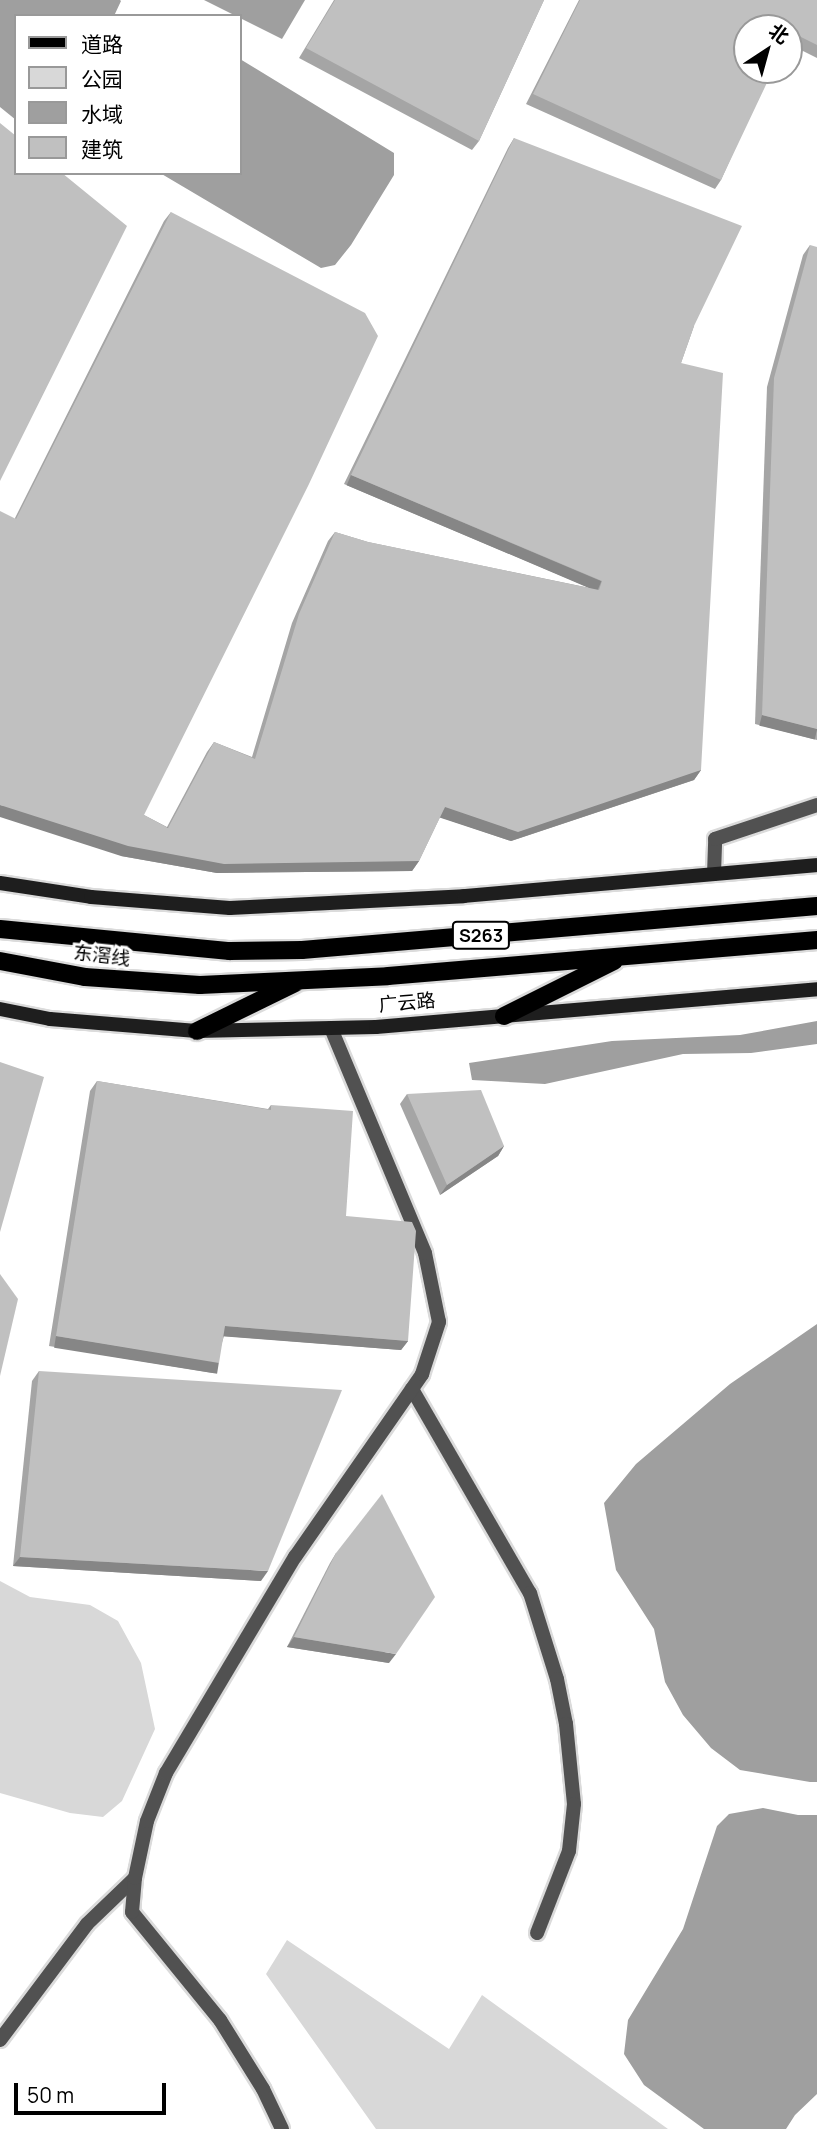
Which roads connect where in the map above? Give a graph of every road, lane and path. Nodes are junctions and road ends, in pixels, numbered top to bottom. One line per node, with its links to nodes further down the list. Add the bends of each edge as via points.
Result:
1 (817, 804): 3 (street, via 715,839)
2 (817, 865): 3 (main road, S263)
3 (714, 874): 4 (main road, S263, via 464,896 230,908 91,897)
4 (0, 883)
5 (817, 906): 6 (main road, S263, via 302,950 230,951)
6 (0, 929)
7 (817, 940): 8 (main road, 广云路 / S263)
8 (625, 956): 10 (main road, 广云路 / S263); 14 (main road)
9 (0, 961): 11 (main road, 东滘线 / S263, via 85,977)
10 (301, 980): 11 (main road, 广云路 / S263); 16 (main road)
11 (200, 985)
12 (817, 989): 14 (main road, 广云路)
13 (0, 1009): 16 (main road, 广云路)
14 (504, 1016): 15 (main road, 广云路)
15 (331, 1028): 16 (main road, 广云路); 17 (street, via 425,1253 439,1322 422,1374)
16 (197, 1031)
17 (412, 1389): 18 (street, via 295,1557 166,1773 147,1821); 19 (street, via 530,1593 557,1679 574,1804 569,1852)
18 (135, 1878): 20 (street, via 87,1924); 21 (street, via 132,1912 220,2020)
19 (537, 1933)
20 (0, 2040)
21 (282, 2129)

